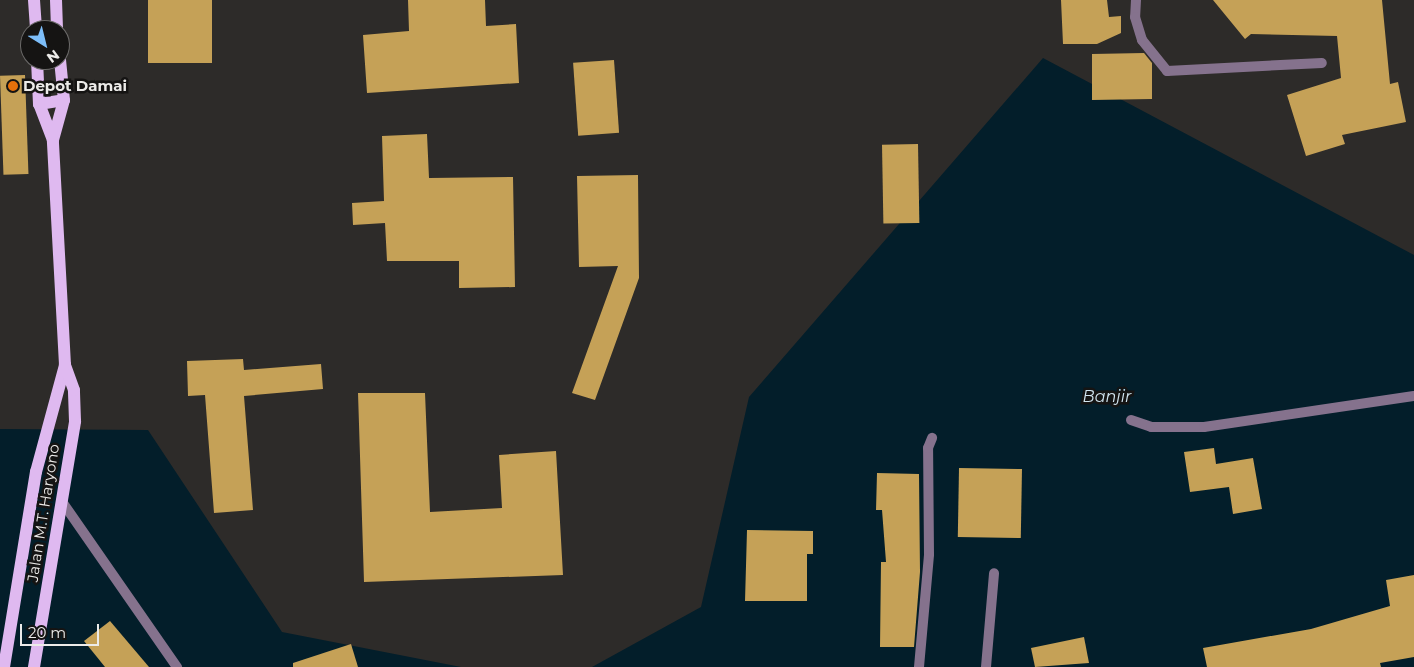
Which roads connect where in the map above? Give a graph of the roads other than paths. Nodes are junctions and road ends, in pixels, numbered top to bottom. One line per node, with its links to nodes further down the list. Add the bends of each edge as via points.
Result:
1 (34, 0): 4 (main road)
2 (56, 0): 5 (main road)
3 (1136, 0): 6 (street, via 1135,17 1142,40 1167,71)
4 (35, 20)
5 (57, 20)
6 (1322, 63)
7 (37, 70): 10 (main road, Jalan M.T. Haryono)
8 (61, 70): 9 (main road, Jalan M.T. Haryono)
9 (64, 100): 10 (main road); 11 (main road, Jalan M.T. Haryono)
10 (39, 104): 11 (main road, Jalan M.T. Haryono)
11 (52, 140): 12 (main road, Jalan M.T. Haryono)
12 (65, 365): 16 (main road, Jalan M.T. Haryono, via 74,390 75,421); 18 (main road, Jalan M.T. Haryono, via 36,472)
13 (1414, 396): 14 (street, via 1204,427 1151,427)
14 (1131, 420)
15 (932, 438): 21 (street, via 928,448 929,554)
16 (63, 503): 19 (main road, Jalan M.T. Haryono); 20 (street)
17 (994, 573): 22 (street)
18 (4, 667)
19 (34, 667)
20 (177, 667)
21 (920, 667)
22 (986, 667)

